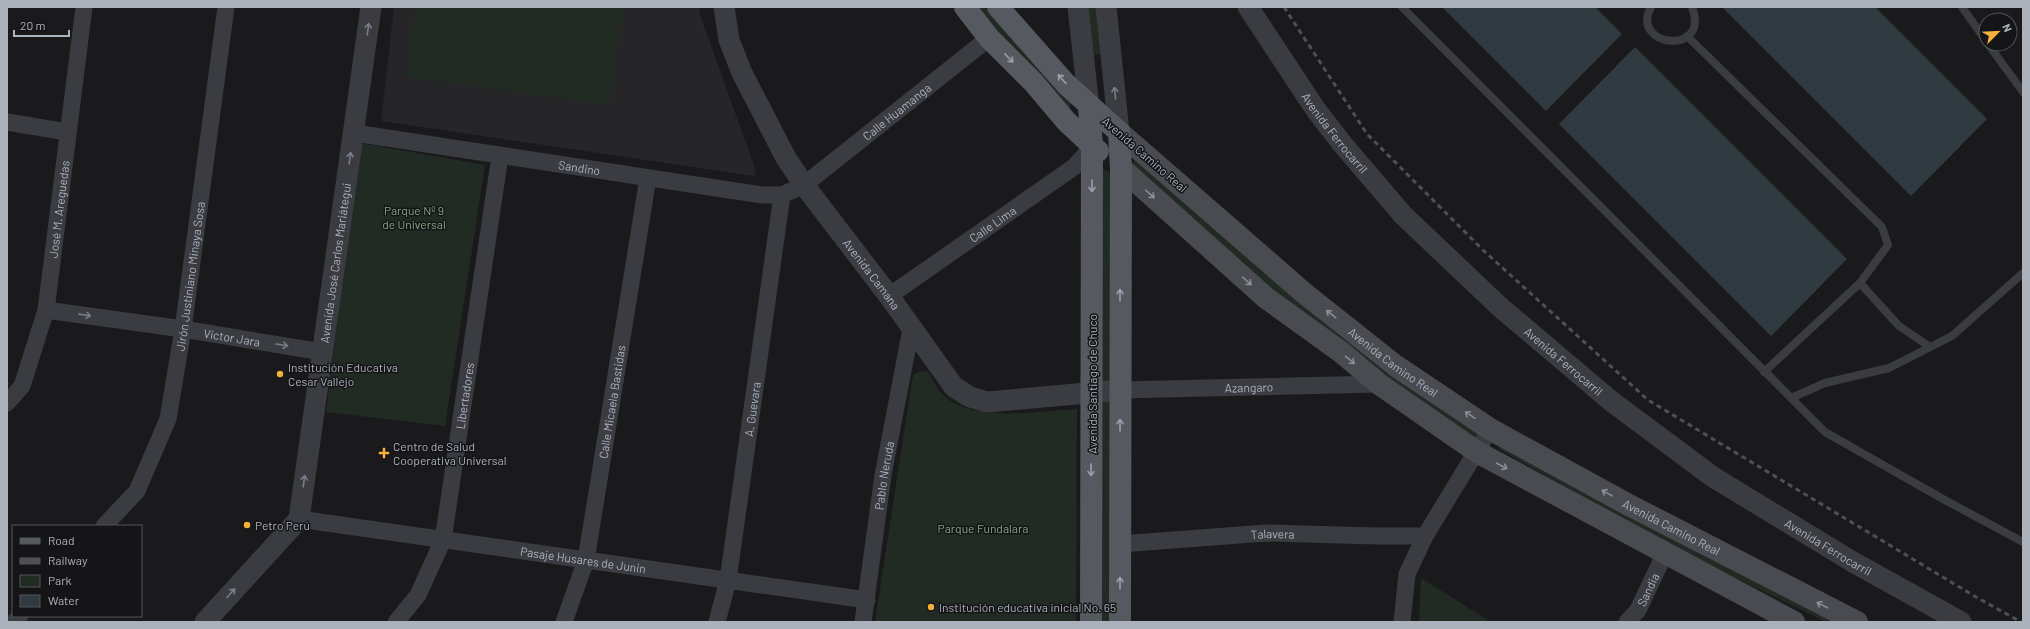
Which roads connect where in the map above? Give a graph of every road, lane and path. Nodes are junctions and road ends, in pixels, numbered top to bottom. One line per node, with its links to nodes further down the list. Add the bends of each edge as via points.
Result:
1 (84, 7): 21 (street, José M. Areguedas)
2 (226, 7): 34 (street, Jirón Justiniano Minaya Sosa)
3 (371, 7): 23 (street, Avenida José Carlos Mariátegui, one-way to 3)
4 (724, 7): 28 (street, Avenida Camana, via 729,40 742,73 786,158)
5 (965, 7): 16 (main road, Avenida Camino Real)
6 (998, 7): 19 (main road, Avenida Camino Real, one-way to 6, via 1066,84)
7 (1078, 7): 19 (street)
8 (1106, 7): 22 (street, one-way to 8)
9 (1248, 7): 67 (street, Avenida Ferrocarril, via 1316,110 1344,146 1403,215 1500,307 1611,401 1713,477 1853,562)
10 (1402, 7): 38 (lane)
11 (1651, 7): 15 (lane, via 1649,25 1658,38 1673,42)
12 (1692, 7): 15 (lane, via 1695,22)
13 (1962, 7): 14 (lane)
14 (1978, 30)
15 (1687, 36): 31 (lane, via 1882,227 1888,245)
16 (989, 38): 24 (main road, Avenida Camino Real, one-way to 24); 28 (street, Calle Huamanga)
17 (1994, 52): 18 (lane)
18 (2022, 90)
19 (1090, 107): 22 (main road, Avenida Camino Real); 24 (main road, Avenida Santiago de Chuco)
20 (7, 122): 21 (street)
21 (67, 132): 33 (street, José M. Areguedas)
22 (1119, 132): 26 (main road); 44 (main road, Avenida Camino Real, one-way to 22, via 1396,366 1316,303)
23 (354, 133): 25 (street, Sandino); 37 (street, Avenida José Carlos Mariátegui, one-way to 23)
24 (1092, 147): 26 (main road, Avenida Camino Real); 32 (street, Calle Lima, via 1074,167); 41 (main road, Avenida Santiago de Chuco, one-way to 41)
25 (500, 156): 27 (street, Sandino); 49 (street, Libertadores)
26 (1121, 168): 39 (main road, Avenida Camino Real, one-way to 39, via 1266,298 1341,352); 40 (main road, one-way to 26)
27 (648, 178): 29 (street, Sandino, via 762,195); 53 (street, Calle Micaela Bastidas)
28 (804, 185): 29 (street, Sandino); 32 (street, Avenida Camana)
29 (782, 195): 54 (street, A. Guevara)
30 (2023, 273): 36 (lane, via 1952,336)
31 (1860, 283): 36 (lane, via 1899,326); 38 (lane)
32 (889, 296): 35 (street, Avenida Camana)
33 (46, 310): 34 (street, Víctor Jara, one-way to 34); 43 (street, José M. Areguedas, via 22,386)
34 (183, 328): 37 (street, Víctor Jara, one-way to 37); 47 (street, Jirón Justiniano Minaya Sosa, via 168,419 137,491)
35 (911, 329): 41 (street, Avenida Camana, via 954,387 970,397 987,402); 55 (street, Pablo Neruda, via 883,475)
36 (1930, 347): 42 (lane, via 1889,368 1825,383)
37 (322, 352): 46 (street, Avenida José Carlos Mariátegui, one-way to 37)
38 (1764, 372): 42 (lane)
39 (1379, 384): 40 (street, Azangaro); 45 (main road, Avenida Camino Real)
40 (1120, 390): 41 (street, Avenida Camana); 51 (main road, one-way to 40)
41 (1092, 392): 61 (main road, Avenida Santiago de Chuco, one-way to 61)
42 (1791, 398): 50 (lane, via 1825,432 1943,500)
43 (7, 403)
44 (1490, 429): 45 (street); 66 (main road, Avenida Camino Real, one-way to 44, via 1627,504)
45 (1477, 452): 48 (street); 52 (main road, Avenida Camino Real, one-way to 52)
46 (299, 519): 49 (street, Pasaje Husares de Junin); 56 (street, one-way to 46)
47 (105, 525)
48 (1425, 536): 51 (street, Talavera, via 1266,533); 63 (street, via 1407,574)
49 (443, 540): 53 (street, Pasaje Husares de Junin); 57 (street, Libertadores, via 418,595)
50 (2023, 542)
51 (1120, 544): 62 (main road, one-way to 51)
52 (1665, 553): 64 (street, Sandia, via 1638,610); 65 (main road, Avenida Camino Real)
53 (586, 560): 54 (street, Pasaje Husares de Junin); 58 (street, Calle Micaela Bastidas)
54 (728, 580): 55 (street, Pasaje Husares de Junin); 59 (street, A. Guevara)
55 (866, 600): 60 (street, Pablo Neruda)
56 (205, 622)
57 (396, 622)
58 (564, 622)
59 (717, 622)
60 (863, 622)
61 (1091, 622)
62 (1120, 622)
63 (1402, 622)
64 (1626, 622)
65 (1794, 622)
66 (1857, 622)
67 (1961, 622)

